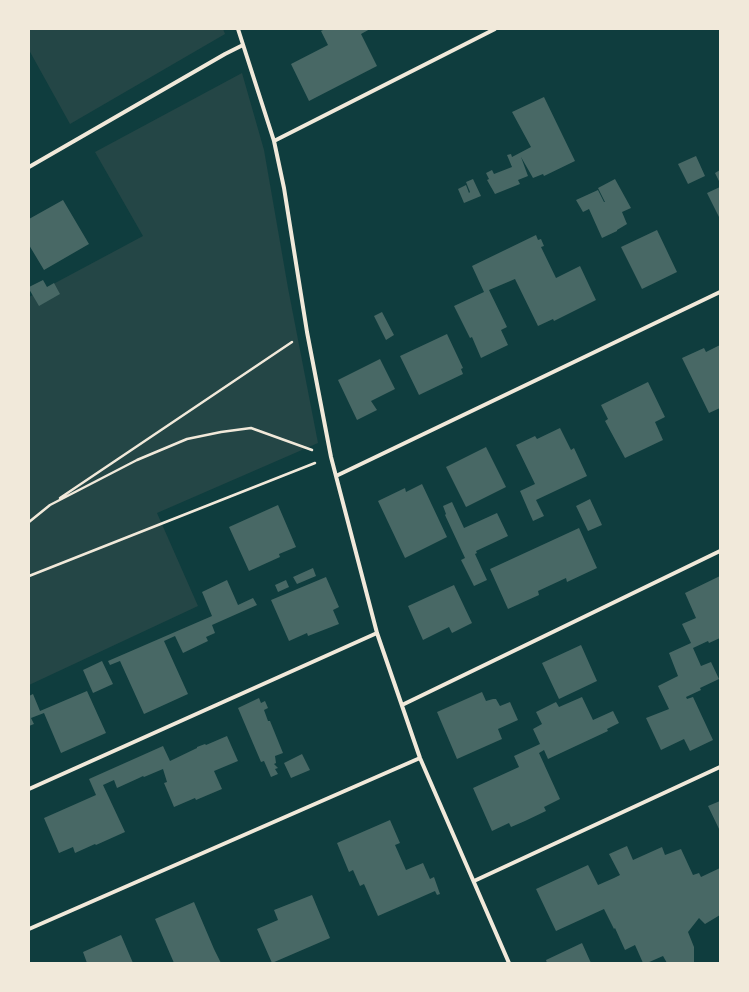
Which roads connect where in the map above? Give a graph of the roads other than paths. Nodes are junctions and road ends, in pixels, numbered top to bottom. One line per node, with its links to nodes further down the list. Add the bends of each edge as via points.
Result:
1 (238, 29): 3 (street)
2 (495, 29): 4 (street)
3 (243, 45): 4 (street); 5 (street)
4 (274, 141): 7 (street, via 307,332)
5 (29, 167)
6 (720, 292): 7 (street)
7 (336, 476): 9 (street)
8 (720, 551): 10 (street)
9 (377, 633): 10 (street); 13 (street)
10 (402, 705): 11 (street)
11 (420, 758): 14 (street); 15 (street)
12 (720, 767): 14 (street)
13 (29, 790)
14 (474, 881): 16 (street)
15 (29, 929)
16 (509, 963)

